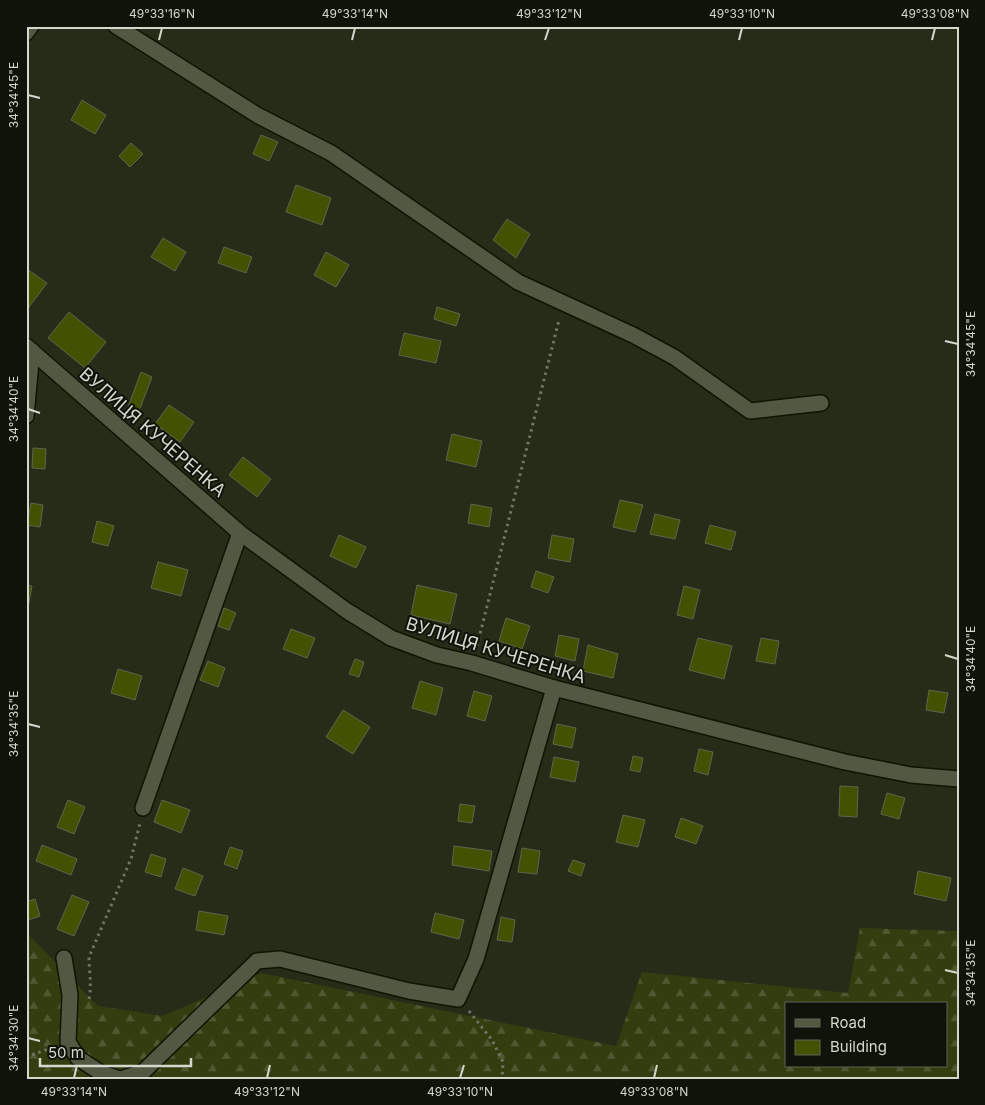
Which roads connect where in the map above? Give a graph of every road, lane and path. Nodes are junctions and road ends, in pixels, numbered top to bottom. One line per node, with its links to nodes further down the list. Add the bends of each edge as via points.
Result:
1 (31, 26): 3 (street)
2 (116, 26): 4 (street, via 256,114 331,153 518,282)
3 (26, 33)
4 (563, 302): 6 (street, via 674,358 750,411); 9 (path)
5 (29, 348): 7 (street); 8 (street, ВУЛИЦЯ КУЧЕРЕНКА)
6 (822, 403)
7 (26, 416)
8 (240, 533): 9 (street, ВУЛИЦЯ КУЧЕРЕНКА, via 347,611 391,638 437,655); 12 (street)
9 (472, 663): 10 (street, ВУЛИЦЯ КУЧЕРЕНКА)
10 (554, 688): 11 (street, ВУЛИЦЯ КУЧЕРЕНКА, via 845,762); 14 (street, via 476,959)
11 (959, 779)
12 (143, 808): 15 (path, via 131,859 89,957 92,985)
13 (64, 958): 16 (street, via 70,995)
14 (458, 1000): 18 (street, via 280,959 257,961 142,1072); 19 (path, via 492,1040 503,1062)
15 (88, 1004)
16 (68, 1042): 17 (path); 18 (street, via 78,1058 101,1073)
17 (26, 1057)
18 (121, 1079)
19 (502, 1079)

